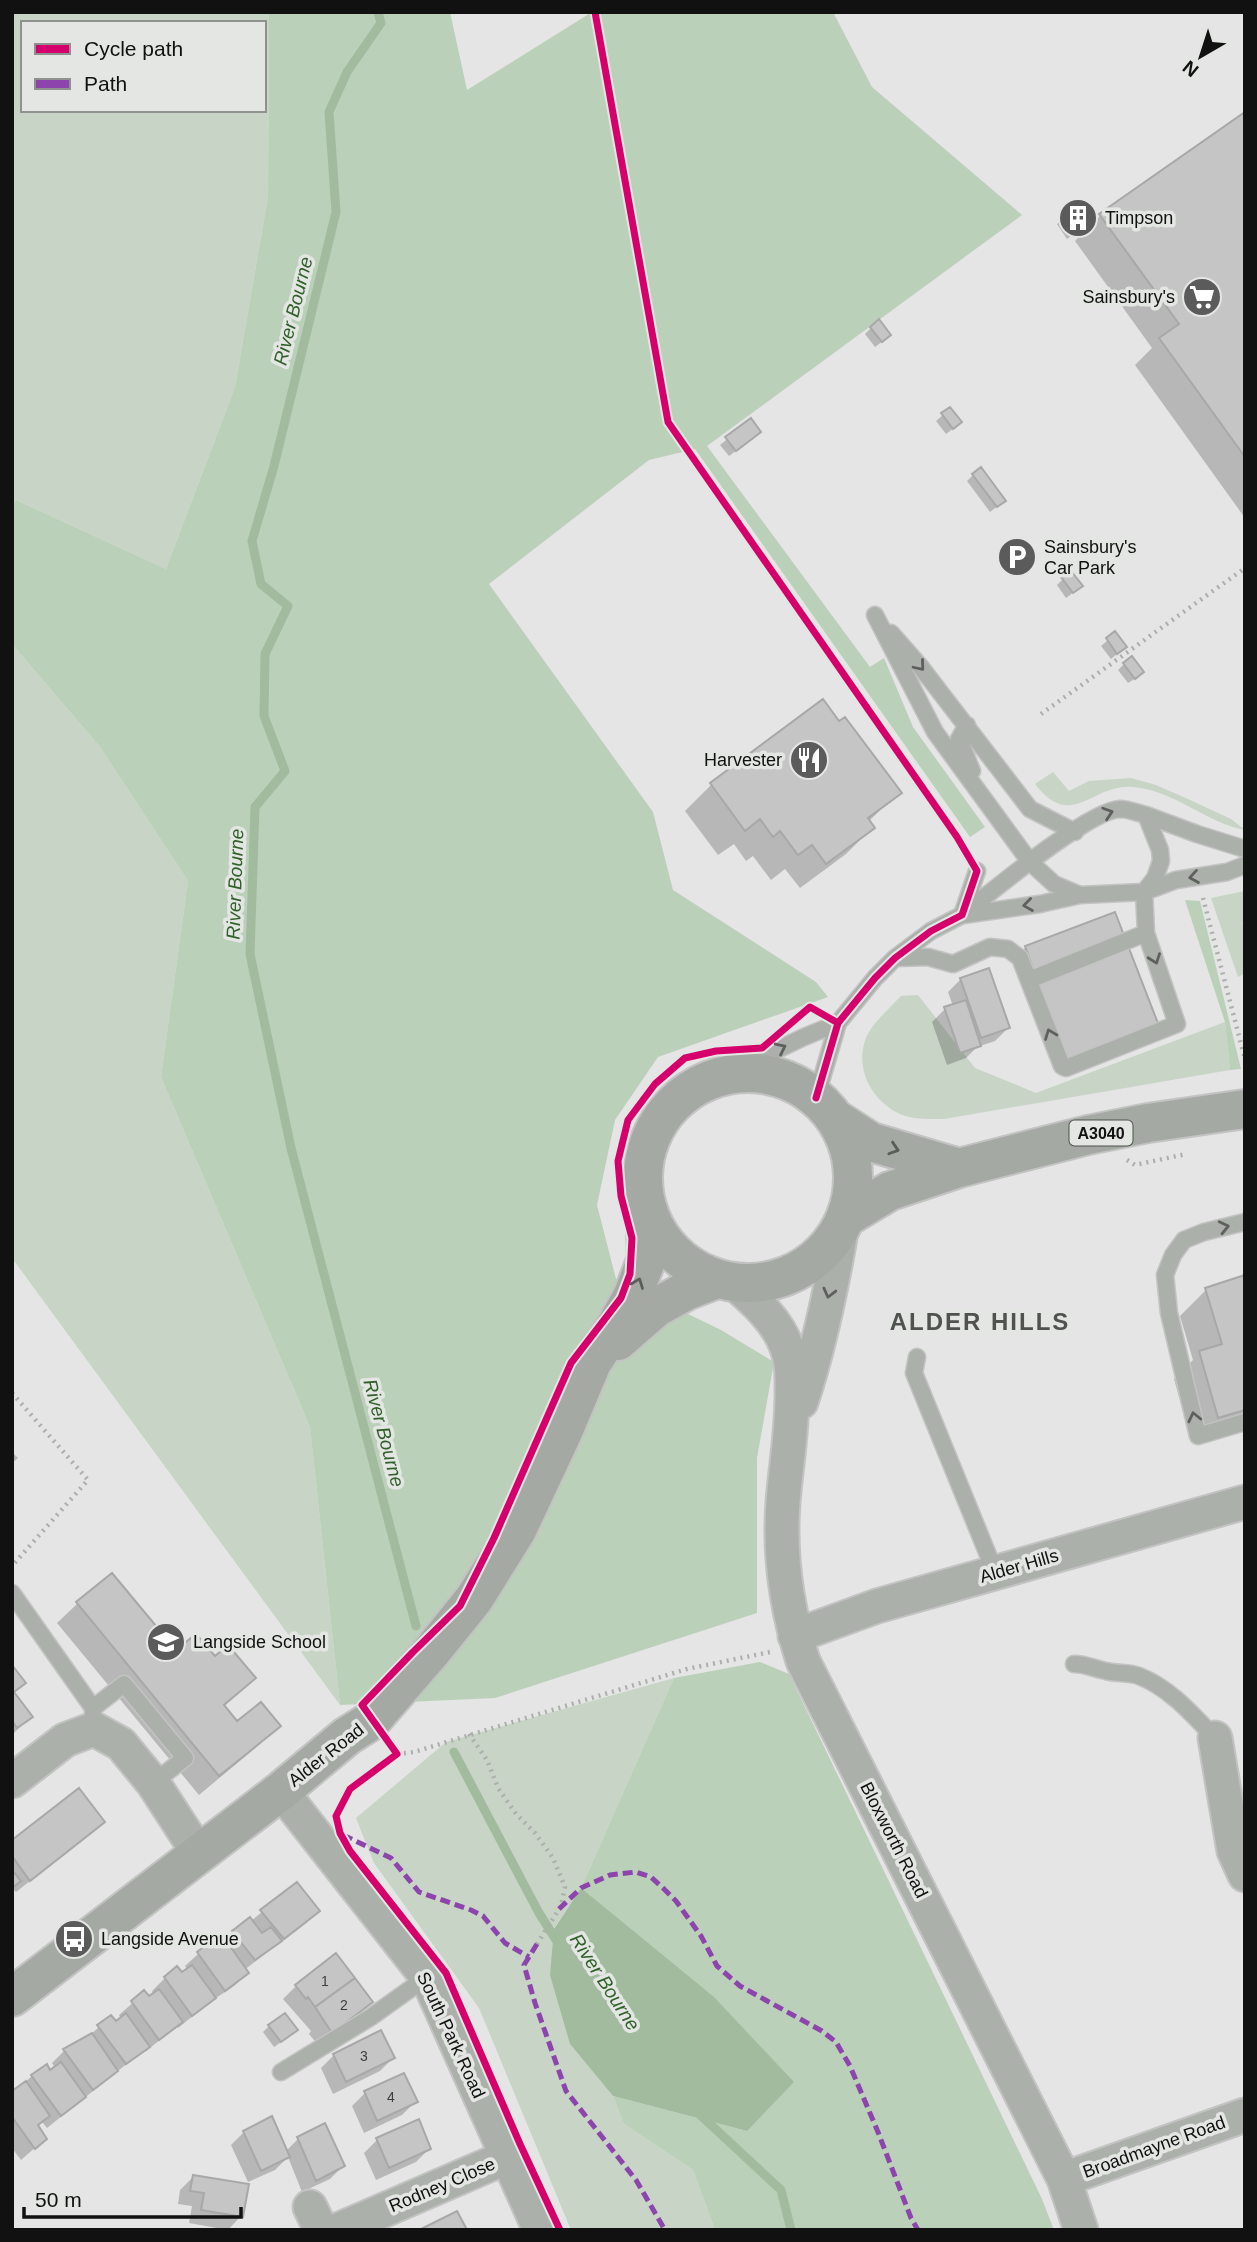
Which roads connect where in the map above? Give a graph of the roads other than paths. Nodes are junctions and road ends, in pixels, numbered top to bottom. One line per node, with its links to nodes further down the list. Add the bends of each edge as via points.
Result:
1 (967, 725): 2 (lane, via 959,739); 2 (lane, one-way to 1, via 935,732 875,615); 4 (lane, via 1030,808)
2 (982, 795): 6 (lane)
3 (1146, 815): 4 (lane, one-way to 3, via 1098,815 1120,809); 5 (lane); 9 (lane, via 1161,861)
4 (1075, 832): 6 (lane)
5 (1245, 849)
6 (1030, 862): 10 (lane, via 1054,884); 11 (lane)
7 (1245, 865): 9 (lane, one-way to 9)
8 (977, 871): 11 (lane)
9 (1144, 892): 10 (lane); 12 (lane)
10 (1080, 895): 11 (lane, one-way to 11)
11 (962, 915): 13 (lane)
12 (1146, 933): 14 (lane); 14 (lane, one-way to 14, via 1176,1026 1063,1067)
13 (895, 958): 14 (lane, via 928,957 953,964 990,947 1007,949 1020,958); 15 (lane)
14 (1029, 980)
15 (838, 1023): 16 (lane, one-way to 15); 17 (lane)
16 (725, 1075): 17 (main road, A3040, via 772,1076 792,1083); 20 (main road, A3040, via 684,1094 658,1124 644,1162)
17 (825, 1108): 19 (main road, A3040, one-way to 19, via 871,1142); 21 (main road, A3040, via 848,1147 853,1171)
18 (1245, 1109): 19 (main road, A3040, via 1136,1125)
19 (959, 1168): 21 (main road, A3040, via 890,1191)
20 (645, 1202): 23 (main road, A3040, via 670,1249 688,1265); 25 (main road, Alder Road / A3040, one-way to 20, via 633,1295 647,1258)
21 (843, 1222): 23 (main road, A3040, via 828,1247 795,1272 769,1282); 27 (street, Bloxworth Road, one-way to 27, via 812,1369)
22 (1245, 1222): 26 (lane, one-way to 22, via 1198,1436 1165,1275 1184,1240)
23 (725, 1280): 25 (main road, Alder Road / A3040, via 686,1291 657,1307); 27 (street, Bloxworth Road, via 755,1301 787,1347 792,1371)
24 (917, 1357): 29 (lane, via 914,1373)
25 (592, 1363): 37 (main road, Alder Road / A3040, via 517,1530 481,1587 371,1720)
26 (1245, 1422)
27 (792, 1431): 31 (street, Bloxworth Road, via 782,1557)
28 (1245, 1502): 29 (street, Alder Hills)
29 (995, 1572): 31 (street, Alder Hills, via 877,1606)
30 (12, 1593): 33 (lane)
31 (797, 1641): 45 (street, Bloxworth Road, via 803,1661)
32 (1074, 1664): 34 (lane, via 1138,1675 1183,1705)
33 (93, 1719): 35 (street); 36 (street); 36 (lane, via 124,1684 185,1758)
34 (1215, 1738): 39 (street, via 1234,1851)
35 (12, 1781)
36 (153, 1783): 38 (street)
37 (281, 1791): 38 (main road, Alder Road / A3040); 40 (street, South Park Road)
38 (199, 1854): 41 (main road, Alder Road / A3040)
39 (1245, 1875)
40 (427, 1977): 42 (lane); 44 (street, South Park Road)
41 (12, 1997)
42 (281, 2072)
43 (1245, 2115): 45 (street, Broadmayne Road)
44 (507, 2157): 46 (street, Rodney Close); 47 (street, South Park Road)
45 (1064, 2179): 48 (street, Bloxworth Road)
46 (338, 2230)
47 (540, 2230)
48 (1081, 2230)

